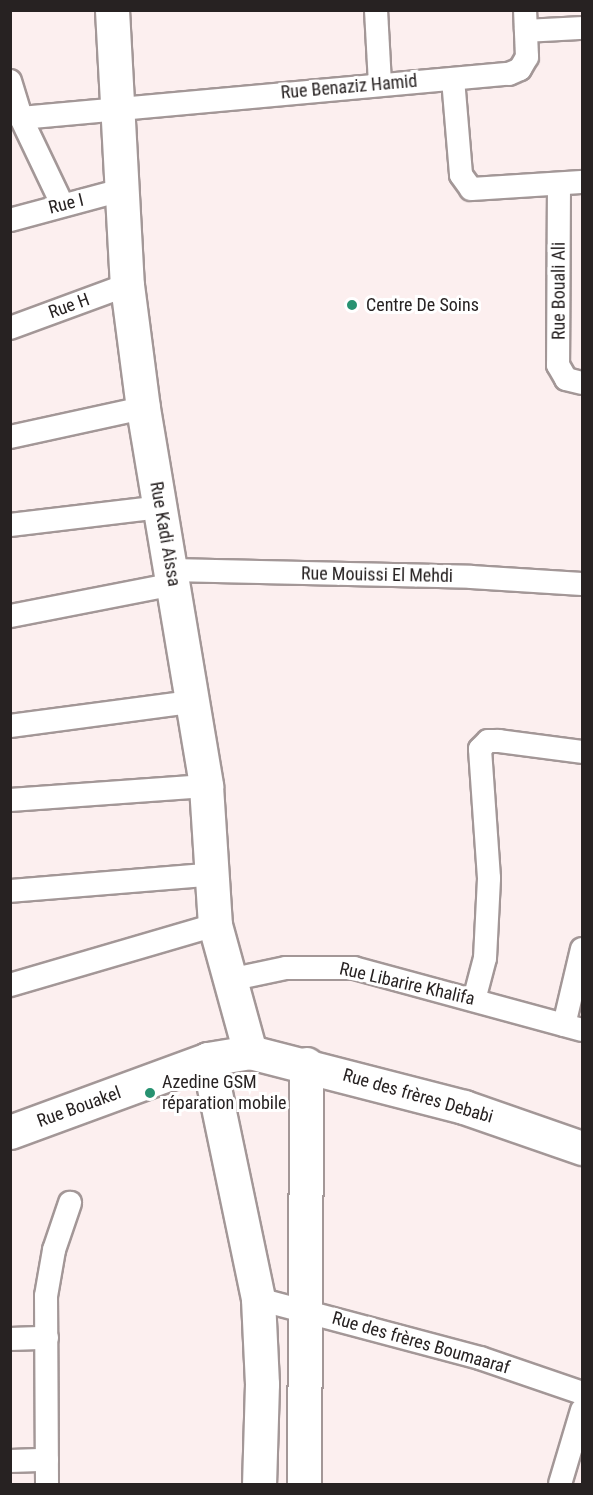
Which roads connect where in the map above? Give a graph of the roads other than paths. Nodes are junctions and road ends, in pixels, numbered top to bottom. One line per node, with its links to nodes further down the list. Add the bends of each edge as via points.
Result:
1 (112, 10): 9 (main road, Rue Kadi Aissa)
2 (376, 10): 7 (street)
3 (525, 21): 4 (street); 5 (street, Rue Benaziz Hamid, via 527,57 520,69 509,74)
4 (582, 28)
5 (453, 79): 7 (street, Rue Benaziz Hamid); 11 (street, via 465,184 471,189)
6 (10, 81): 8 (street)
7 (380, 84): 9 (street, Rue Benaziz Hamid)
8 (16, 109): 9 (street, Rue Benaziz Hamid); 13 (street)
9 (118, 111): 12 (main road, Rue Kadi Aissa)
10 (582, 182): 11 (street)
11 (559, 184): 17 (street, Rue Bouali Ali, via 558,365 567,379)
12 (122, 190): 13 (street, Rue I); 15 (main road, Rue Kadi Aissa)
13 (62, 204): 14 (street, Rue I)
14 (10, 220)
15 (128, 285): 16 (street, Rue H); 18 (main road, Rue Kadi Aissa)
16 (10, 328)
17 (582, 383)
18 (143, 408): 19 (street); 20 (main road, Rue Kadi Aissa)
19 (10, 437)
20 (160, 507): 21 (street); 22 (main road, Rue Kadi Aissa)
21 (10, 525)
22 (173, 577): 23 (street, Rue Mouissi El Mehdi, via 471,577); 24 (street, Rue Mouissi El Mehdi); 25 (main road, Rue Kadi Aissa)
23 (582, 584)
24 (10, 616)
25 (191, 702): 26 (street); 28 (main road, Rue Kadi Aissa)
26 (10, 726)
27 (582, 752): 36 (street, via 488,741 478,755 489,878 485,958)
28 (206, 786): 29 (street); 30 (main road, Rue Kadi Aissa)
29 (10, 800)
30 (215, 874): 31 (street); 32 (main road, Rue Kadi Aissa)
31 (10, 891)
32 (216, 925): 34 (main road, Rue Kadi Aissa); 35 (street)
33 (582, 949): 37 (street)
34 (229, 980): 36 (street, Rue Libarire Khalifa, via 286,968 354,968); 38 (main road, Rue Kadi Aissa)
35 (10, 985)
36 (474, 1000): 37 (street, Rue Libarire Khalifa)
37 (573, 1027)
38 (250, 1052): 39 (main road, Rue Bouakel); 40 (main road, Rue des frères Debabi)
39 (208, 1059): 41 (main road, Rue Bouakel); 44 (main road)
40 (306, 1064): 42 (main road, Rue des frères Debabi, via 464,1107); 45 (main road)
41 (10, 1132)
42 (582, 1148)
43 (70, 1203): 46 (street, via 46,1296)
44 (258, 1299): 45 (street, Rue des frères Boumaaraf); 53 (main road, via 262,1384)
45 (305, 1310): 48 (street, Rue des frères Boumaaraf, via 480,1358); 54 (main road)
46 (47, 1338): 47 (street); 50 (street)
47 (10, 1339)
48 (582, 1392)
49 (582, 1410): 55 (street)
50 (47, 1460): 51 (street); 52 (street)
51 (10, 1461)
52 (47, 1485)
53 (259, 1485)
54 (304, 1485)
55 (561, 1485)

